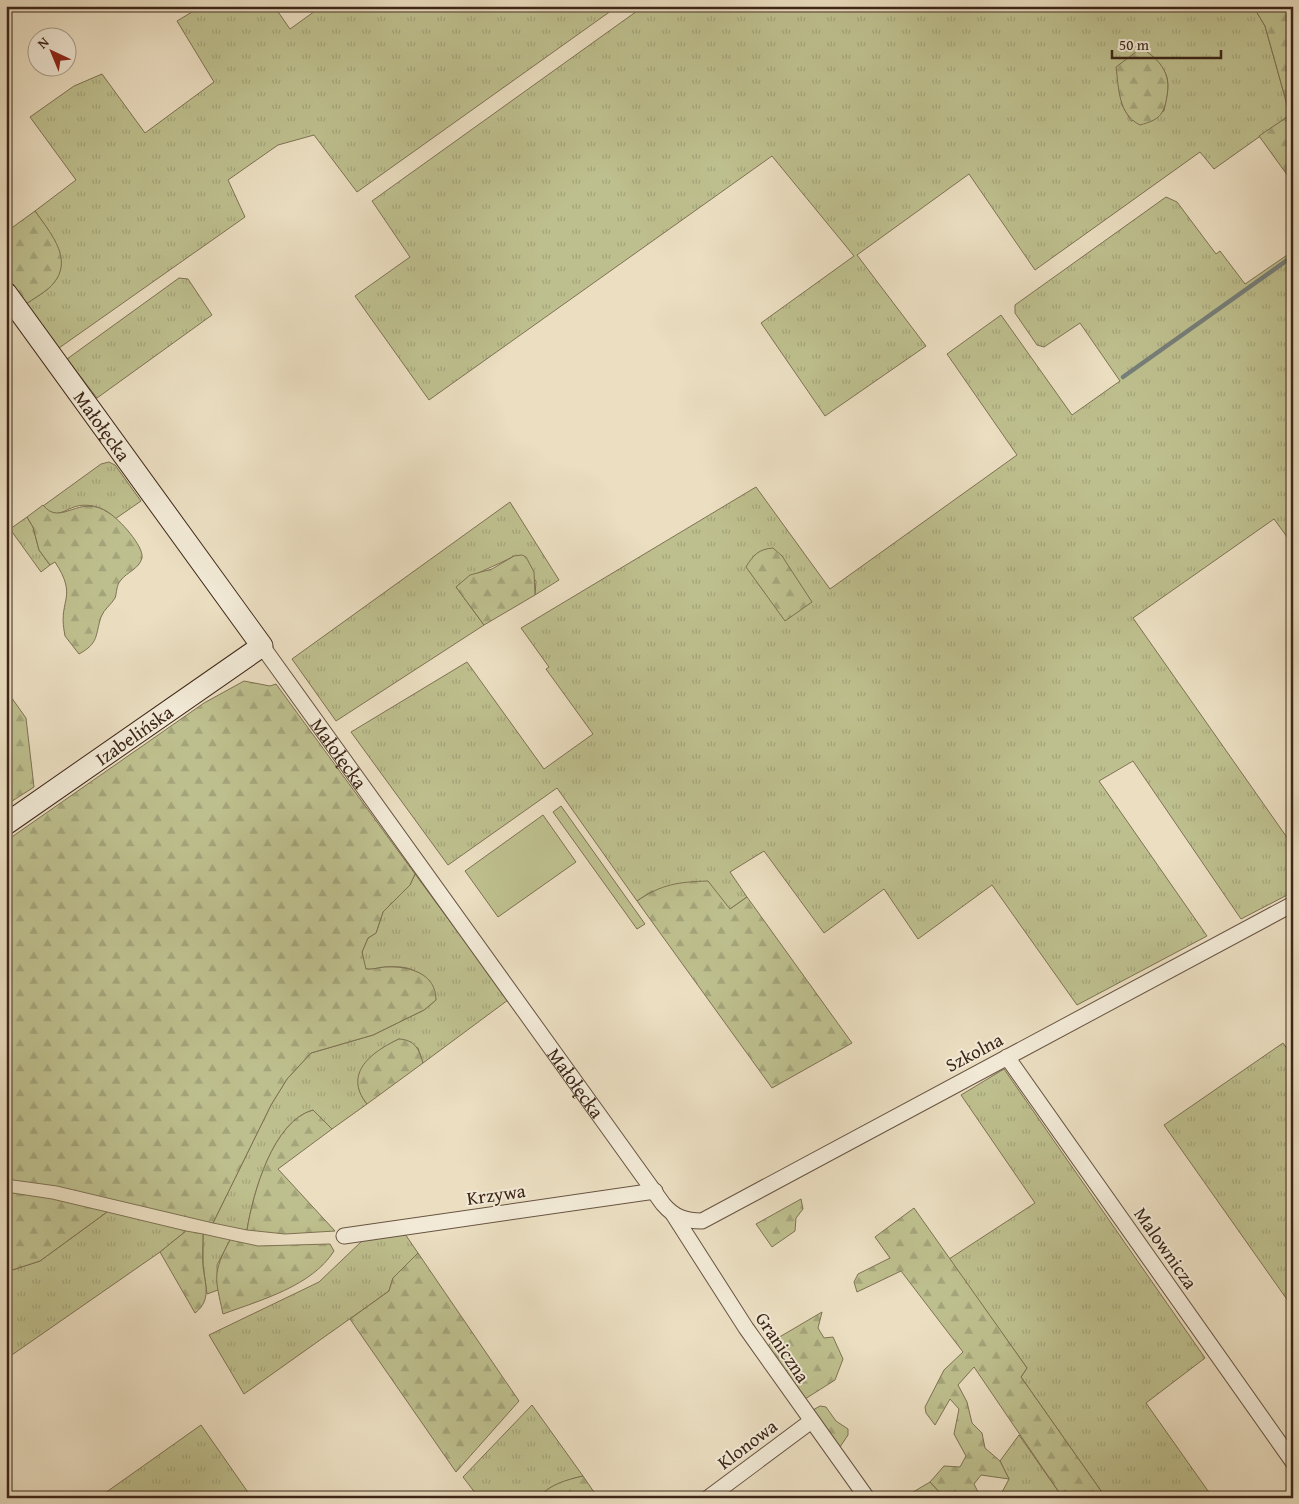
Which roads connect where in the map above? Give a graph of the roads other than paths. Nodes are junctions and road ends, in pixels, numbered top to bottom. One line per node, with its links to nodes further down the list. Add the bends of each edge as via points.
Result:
1 (6, 294): 2 (street, Małołęcka)
2 (262, 646): 3 (street, Izabelińska); 6 (street, Małołęcka)
3 (6, 824)
4 (1293, 904): 5 (street, Szkolna)
5 (1007, 1057): 7 (street, Szkolna, via 702,1221); 10 (street, Malownicza)
6 (655, 1192): 7 (street, Małołęcka); 8 (street, Krzywa)
7 (673, 1214): 9 (street, Graniczna)
8 (344, 1236)
9 (810, 1422): 11 (street, Klonowa); 12 (street, Graniczna)
10 (1293, 1462)
11 (708, 1498)
12 (867, 1498)

